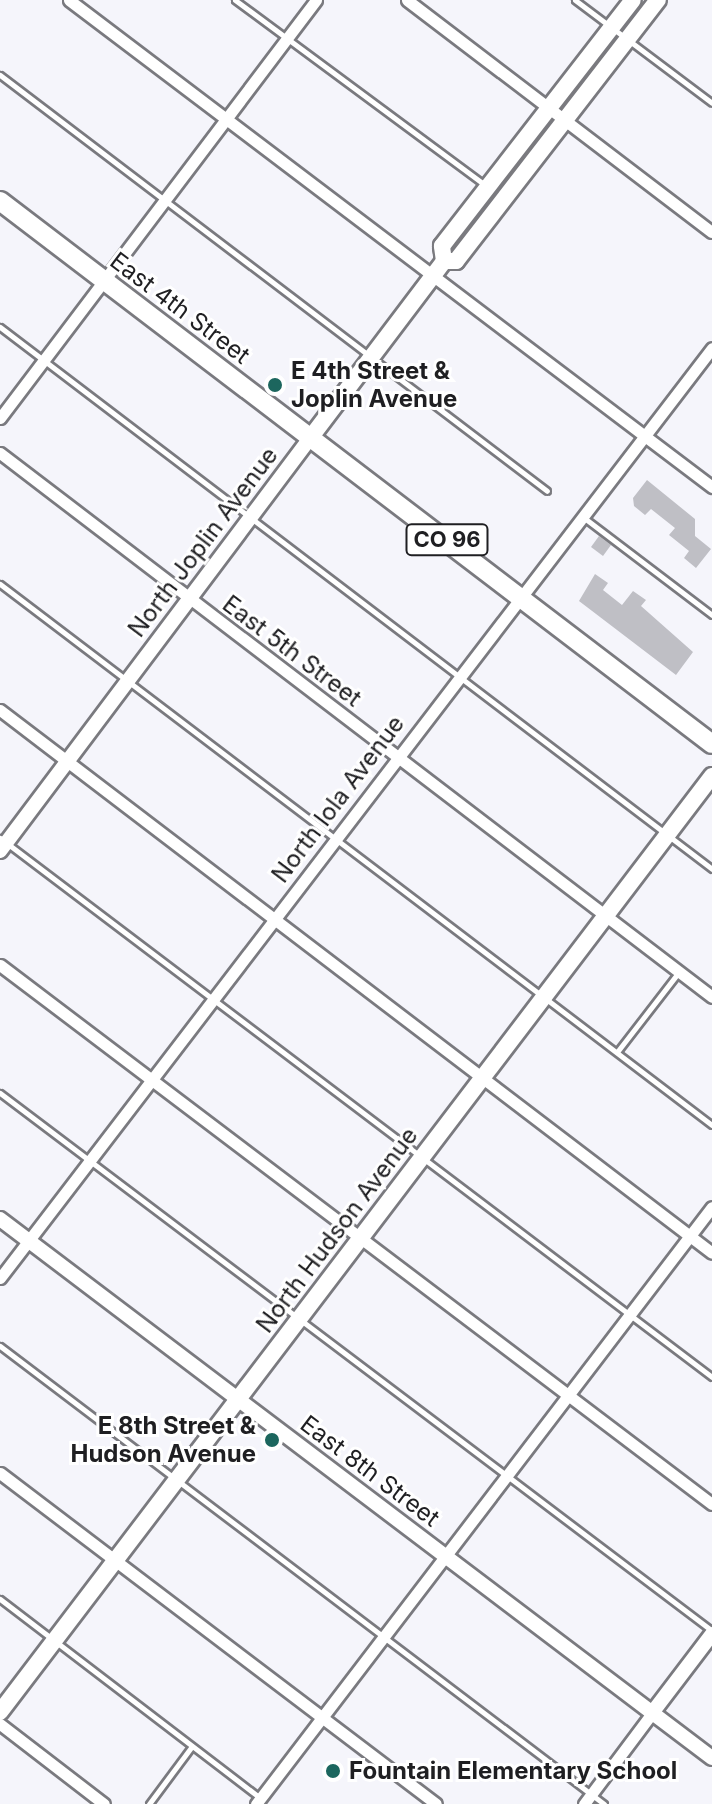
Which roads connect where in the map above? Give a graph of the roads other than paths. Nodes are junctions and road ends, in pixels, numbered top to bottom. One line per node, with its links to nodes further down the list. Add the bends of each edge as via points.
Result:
1 (69, 0): 14 (street)
2 (235, 0): 9 (lane)
3 (316, 0): 9 (street)
4 (407, 0): 13 (street)
5 (575, 0): 8 (lane)
6 (633, 0): 8 (main road, North Joplin Avenue)
7 (658, 0): 10 (main road, North Joplin Avenue)
8 (613, 28): 10 (lane); 13 (main road, North Joplin Avenue)
9 (286, 39): 14 (street); 16 (lane)
10 (627, 39): 12 (lane); 15 (main road, North Joplin Avenue)
11 (0, 75): 17 (lane)
12 (712, 103)
13 (548, 107): 15 (street); 16 (main road, North Joplin Avenue)
14 (225, 117): 17 (street); 21 (street)
15 (565, 119): 19 (street); 20 (main road, North Joplin Avenue, via 456,261)
16 (487, 187): 20 (main road, North Joplin Avenue, via 442,246)
17 (165, 198): 22 (street); 25 (lane)
18 (0, 201): 22 (main road, East 4th Street / CO 96)
19 (712, 232)
20 (444, 261): 21 (main road, North Joplin Avenue)
21 (432, 276): 25 (main road, North Joplin Avenue); 28 (street)
22 (103, 280): 26 (street); 29 (main road, East 4th Street / CO 96)
23 (0, 327): 26 (lane)
24 (710, 355): 28 (street, North Iola Avenue)
25 (371, 357): 29 (main road, North Joplin Avenue); 32 (lane)
26 (44, 360): 27 (street); 34 (lane)
27 (0, 418)
28 (644, 436): 31 (street); 33 (street, North Iola Avenue)
29 (311, 437): 34 (street, North Joplin Avenue); 36 (main road, East 4th Street / CO 96)
30 (0, 453): 37 (street, East 5th Street)
31 (712, 487)
32 (547, 491)
33 (582, 516): 36 (street, North Iola Avenue); 38 (lane)
34 (250, 517): 37 (street, North Joplin Avenue); 39 (lane)
35 (0, 584): 40 (lane)
36 (520, 596): 39 (street, North Iola Avenue); 42 (main road, East 4th Street / CO 96)
37 (189, 601): 40 (street, North Joplin Avenue); 43 (street, East 5th Street)
38 (712, 615)
39 (459, 676): 43 (street, North Iola Avenue); 46 (lane)
40 (129, 682): 44 (street, North Joplin Avenue); 47 (lane)
41 (0, 710): 44 (street)
42 (712, 744)
43 (396, 758): 47 (street, North Iola Avenue); 50 (street, East 5th Street)
44 (68, 762): 48 (street, North Joplin Avenue); 51 (street)
45 (712, 776): 46 (main road, North Hudson Avenue)
46 (667, 834): 49 (lane); 50 (main road, North Hudson Avenue)
47 (336, 838): 51 (street, North Iola Avenue); 55 (lane)
48 (2, 844): 54 (lane)
49 (712, 869)
50 (605, 917): 53 (street, East 5th Street); 55 (main road, North Hudson Avenue)
51 (274, 919): 54 (street, North Iola Avenue); 58 (street)
52 (0, 965): 59 (street)
53 (678, 972): 56 (street, East 5th Street); 57 (lane)
54 (212, 996): 59 (street, North Iola Avenue); 62 (lane)
55 (544, 997): 57 (lane); 58 (main road, North Hudson Avenue)
56 (712, 997)
57 (617, 1052): 61 (lane)
58 (483, 1076): 62 (main road, North Hudson Avenue); 66 (street)
59 (151, 1081): 63 (street, North Iola Avenue); 67 (street)
60 (0, 1093): 63 (lane)
61 (712, 1125)
62 (422, 1158): 67 (main road, North Hudson Avenue); 71 (lane)
63 (89, 1161): 68 (street, North Iola Avenue); 72 (lane)
64 (712, 1207): 66 (street)
65 (0, 1219): 68 (street, East 8th Street)
66 (690, 1236): 69 (street); 71 (street)
67 (360, 1239): 72 (main road, North Hudson Avenue); 75 (street)
68 (28, 1241): 70 (street, North Iola Avenue); 76 (street, East 8th Street)
69 (712, 1253)
70 (0, 1278)
71 (631, 1315): 74 (lane); 75 (street)
72 (298, 1320): 76 (main road, North Hudson Avenue); 78 (lane)
73 (0, 1346): 79 (lane)
74 (712, 1377)
75 (569, 1396): 78 (street); 80 (street)
76 (238, 1399): 79 (main road, North Hudson Avenue); 81 (street, East 8th Street)
77 (0, 1473): 82 (street)
78 (508, 1477): 81 (street); 84 (lane)
79 (177, 1480): 82 (main road, North Hudson Avenue); 85 (lane)
80 (712, 1504)
81 (446, 1557): 85 (street); 88 (street, East 8th Street)
82 (116, 1559): 86 (main road, North Hudson Avenue); 89 (street)
83 (0, 1599): 86 (lane)
84 (712, 1633): 88 (street)
85 (386, 1637): 89 (street); 93 (lane)
86 (55, 1641): 87 (main road, North Hudson Avenue); 91 (lane)
87 (0, 1712)
88 (652, 1713): 92 (street, East 8th Street); 93 (street)
89 (324, 1717): 94 (street); 97 (street)
90 (0, 1724): 95 (street)
91 (192, 1746): 94 (lane); 96 (lane)
92 (712, 1758)
93 (588, 1799): 98 (lane)
94 (258, 1801)
95 (104, 1804)
96 (149, 1804)
97 (436, 1804)
98 (604, 1804)

